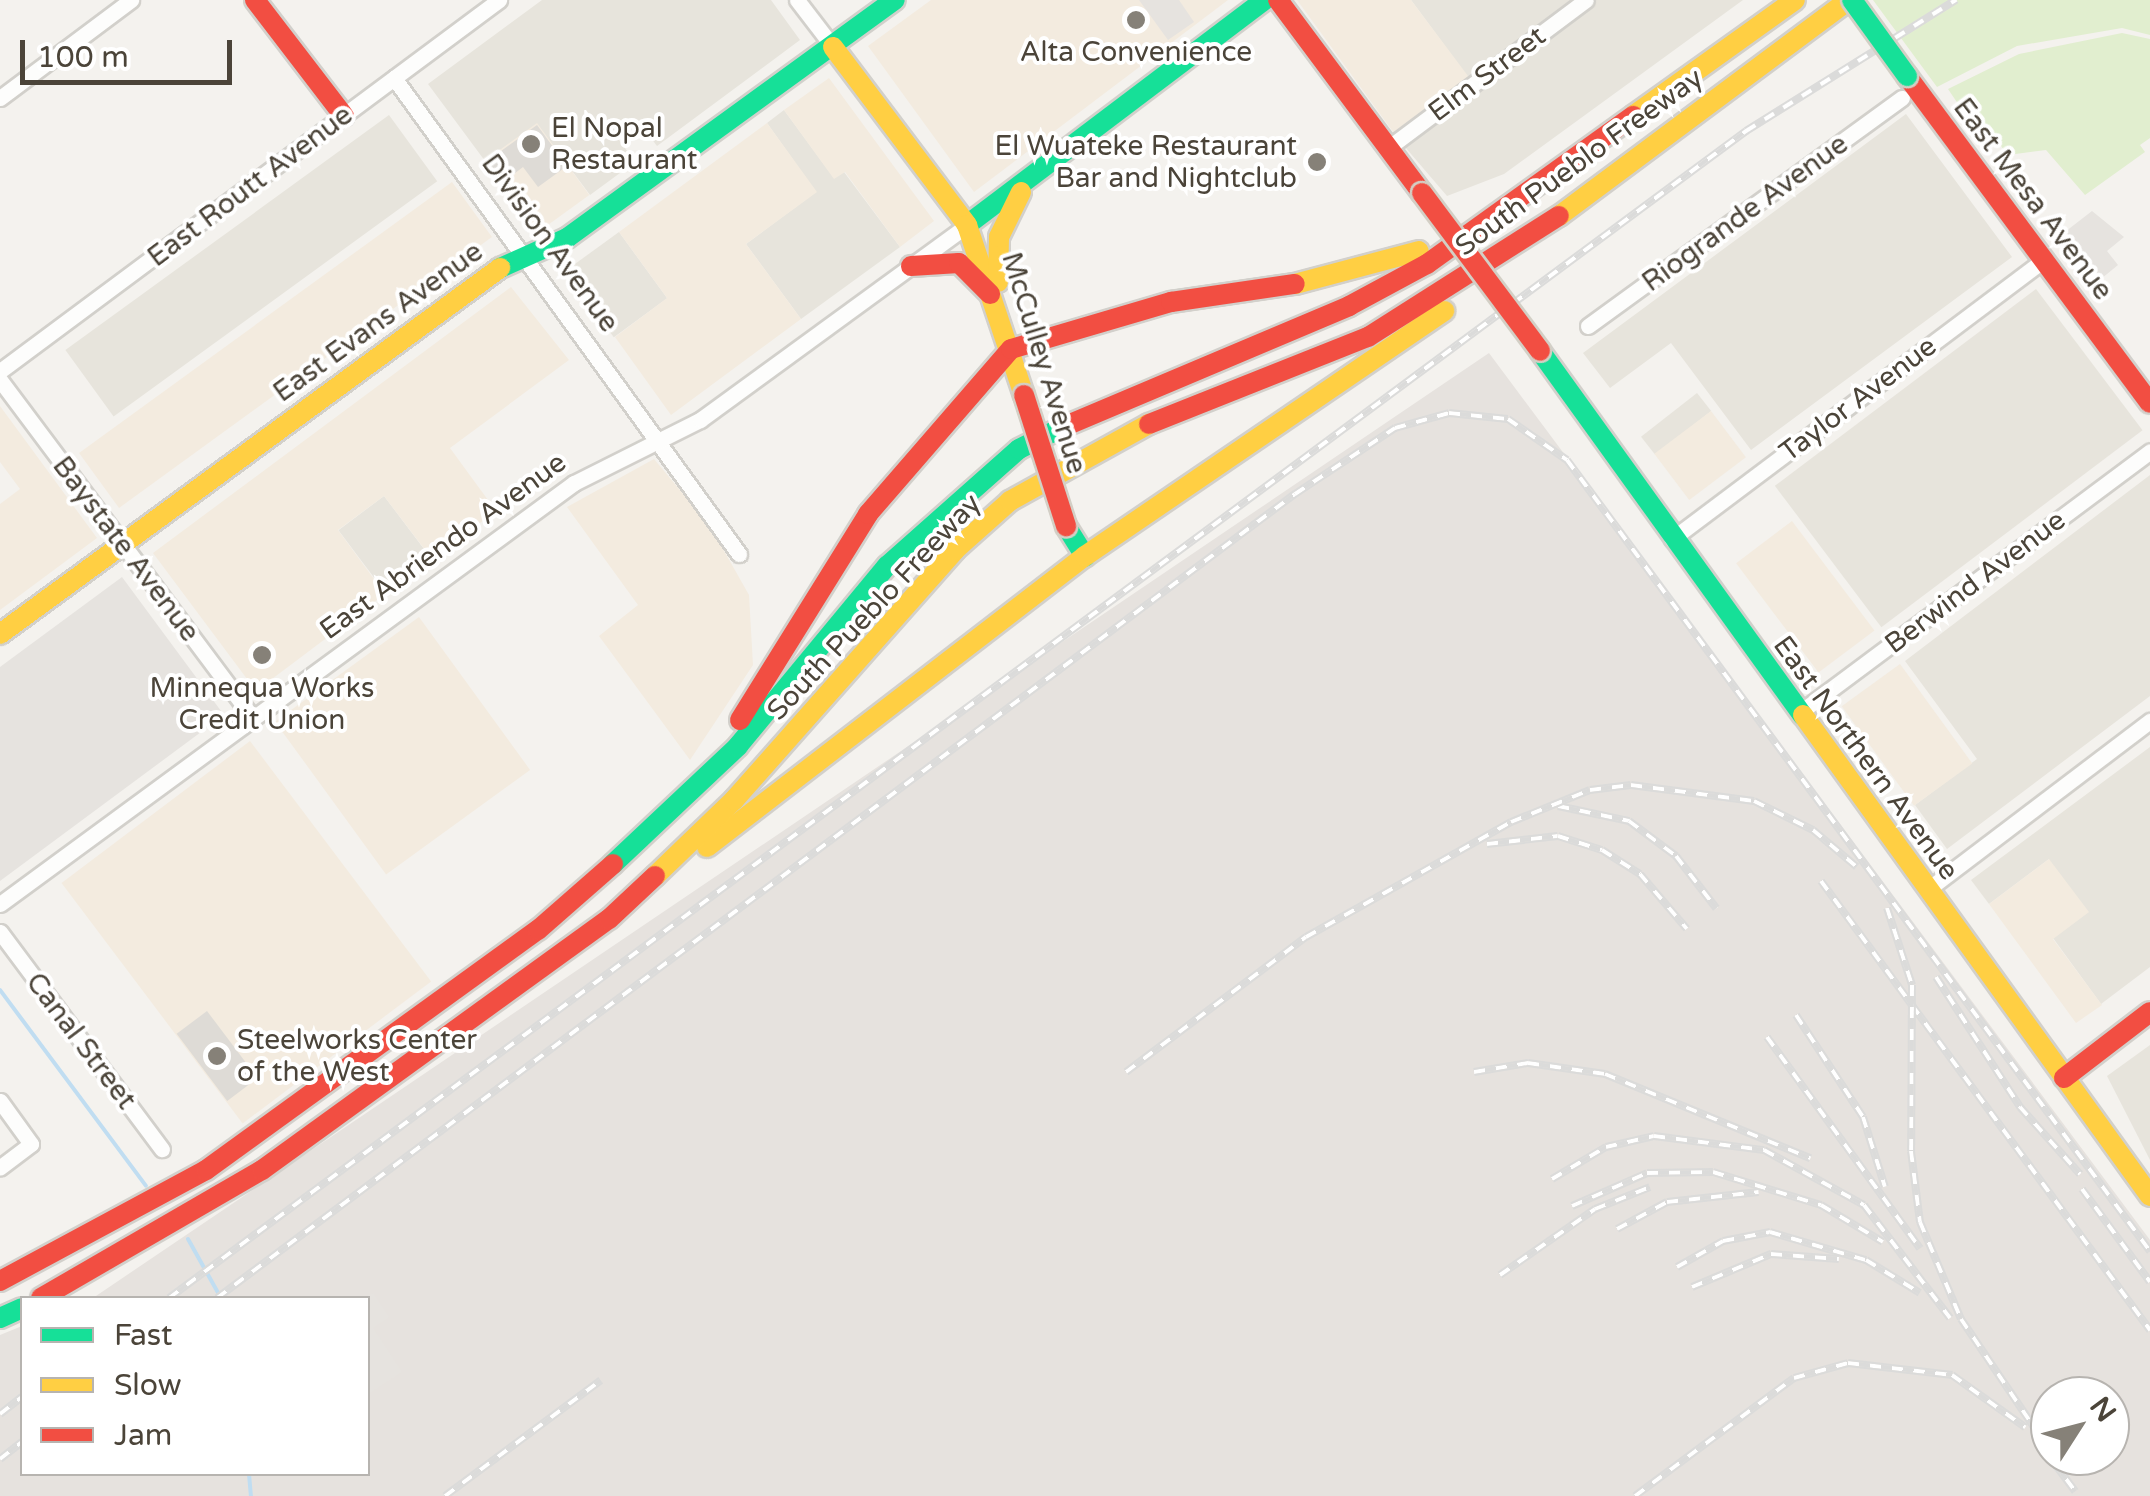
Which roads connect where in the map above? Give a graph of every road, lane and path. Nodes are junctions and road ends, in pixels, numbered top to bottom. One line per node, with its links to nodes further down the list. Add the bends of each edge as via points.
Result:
1 (131, 0): 13 (street)
2 (255, 0): 15 (main road)
3 (499, 0): 12 (street, East Routt Avenue)
4 (797, 0): 11 (street, McCulley Avenue)
5 (895, 0): 11 (main road, East Evans Avenue)
6 (1265, 0): 17 (main road, East Abriendo Avenue)
7 (1278, 0): 16 (main road, East Northern Avenue)
8 (1586, 0): 16 (street, Elm Street)
9 (1794, 0): 18 (main road, South Pueblo Freeway)
10 (1850, 0): 20 (main road, South Pueblo Freeway); 22 (main road, East Mesa Avenue, bridge)
11 (833, 47): 19 (main road, McCulley Avenue); 21 (main road, East Evans Avenue, via 566,238)
12 (394, 78): 15 (street, East Routt Avenue); 21 (street, Division Avenue)
13 (0, 98)
14 (1902, 98): 25 (street, Riogrande Avenue)
15 (344, 116): 27 (street, East Routt Avenue)
16 (1388, 148): 32 (main road, East Northern Avenue, bridge)
17 (1030, 179): 19 (main road, East Abriendo Avenue); 24 (main road, via 998,237)
18 (1518, 198): 26 (main road, via 1430,246 1341,278 1170,302); 40 (main road, South Pueblo Freeway, via 1427,264 1349,306 1120,398 1020,449 888,566 738,746)
19 (967, 225): 23 (street, East Abriendo Avenue); 24 (main road, McCulley Avenue)
20 (1527, 240): 35 (main road, via 1454,304); 43 (main road, South Pueblo Freeway, via 1368,337 1121,436 1010,501 956,550 734,800)
21 (523, 254): 30 (street, Division Avenue); 33 (main road, East Evans Avenue)
22 (2044, 260): 29 (main road, East Mesa Avenue); 32 (street, Taylor Avenue)
23 (911, 266): 24 (main road, via 960,263); 30 (street, East Abriendo Avenue)
24 (998, 304): 26 (main road, McCulley Avenue)
25 (1588, 326)
26 (1011, 348): 35 (main road, McCulley Avenue, bridge, via 1066,526); 40 (main road, via 868,514 749,708)
27 (0, 371)
28 (0, 380): 33 (street, Baystate Avenue)
29 (2150, 403)
30 (661, 441): 34 (street, Division Avenue); 38 (street, East Abriendo Avenue, via 574,482)
31 (2150, 450): 37 (street, Berwind Avenue)
32 (1672, 539): 37 (main road, East Northern Avenue)
33 (122, 544): 36 (main road, East Evans Avenue); 38 (street, Baystate Avenue)
34 (739, 554)
35 (1085, 556): 43 (main road)
36 (0, 634)
37 (1799, 713): 41 (main road, East Northern Avenue)
38 (253, 718): 42 (street, East Abriendo Avenue)
39 (2150, 722): 41 (street)
40 (661, 823): 51 (main road, South Pueblo Freeway, via 538,930 266,1128 136,1214)
41 (1927, 890): 46 (main road, East Northern Avenue)
42 (0, 904)
43 (609, 919): 52 (main road, South Pueblo Freeway, via 262,1170)
44 (0, 932): 48 (street, Canal Street)
45 (2150, 1012): 46 (main road)
46 (2064, 1078): 50 (main road, East Northern Avenue)
47 (0, 1101): 49 (street, via 31,1144)
48 (162, 1149)
49 (0, 1167)
50 (2150, 1196)
51 (0, 1281)
52 (44, 1296)

